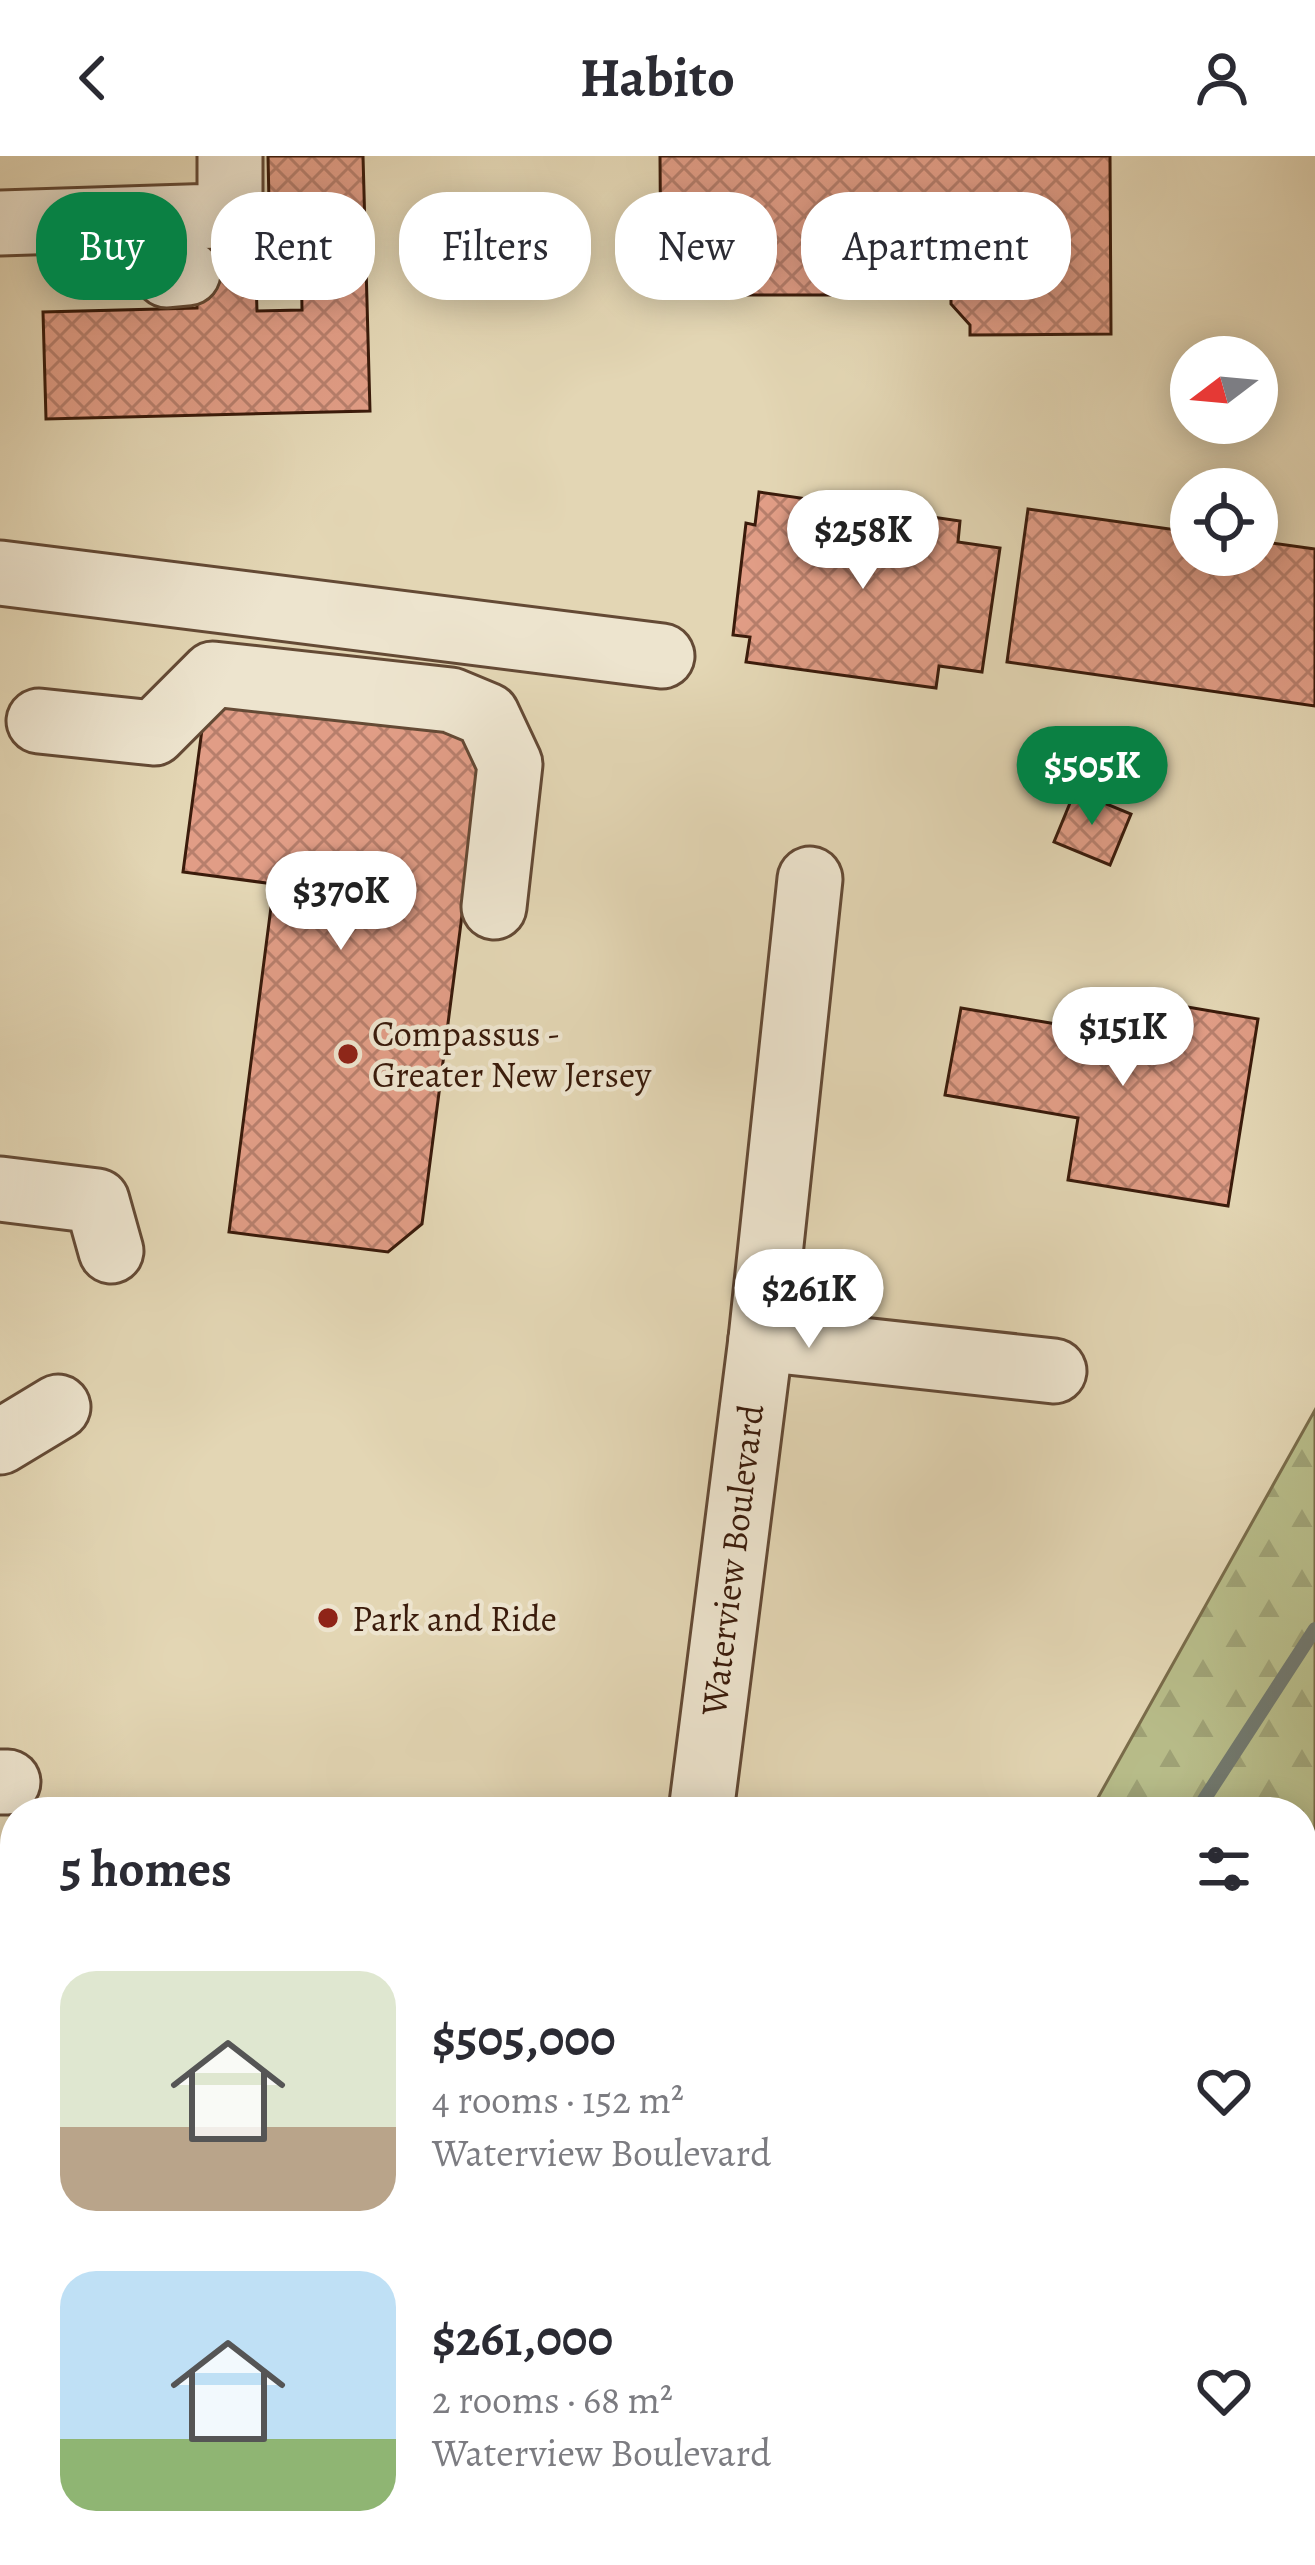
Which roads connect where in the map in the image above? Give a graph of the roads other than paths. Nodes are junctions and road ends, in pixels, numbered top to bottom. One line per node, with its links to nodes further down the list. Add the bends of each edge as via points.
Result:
1 (36, 222): 2 (street)
2 (0, 223)
3 (0, 573): 4 (street)
4 (662, 656)
5 (39, 721): 7 (street, via 154,733 213,674 451,700 488,715 509,764)
6 (810, 879): 10 (street, Waterview Boulevard)
7 (494, 907)
8 (0, 1189): 9 (street, via 97,1201)
9 (111, 1251)
10 (760, 1339): 11 (street); 14 (street, Waterview Boulevard)
11 (1054, 1371)
12 (0, 1398): 13 (street, via 58,1407)
13 (0, 1442)
14 (703, 1797)

